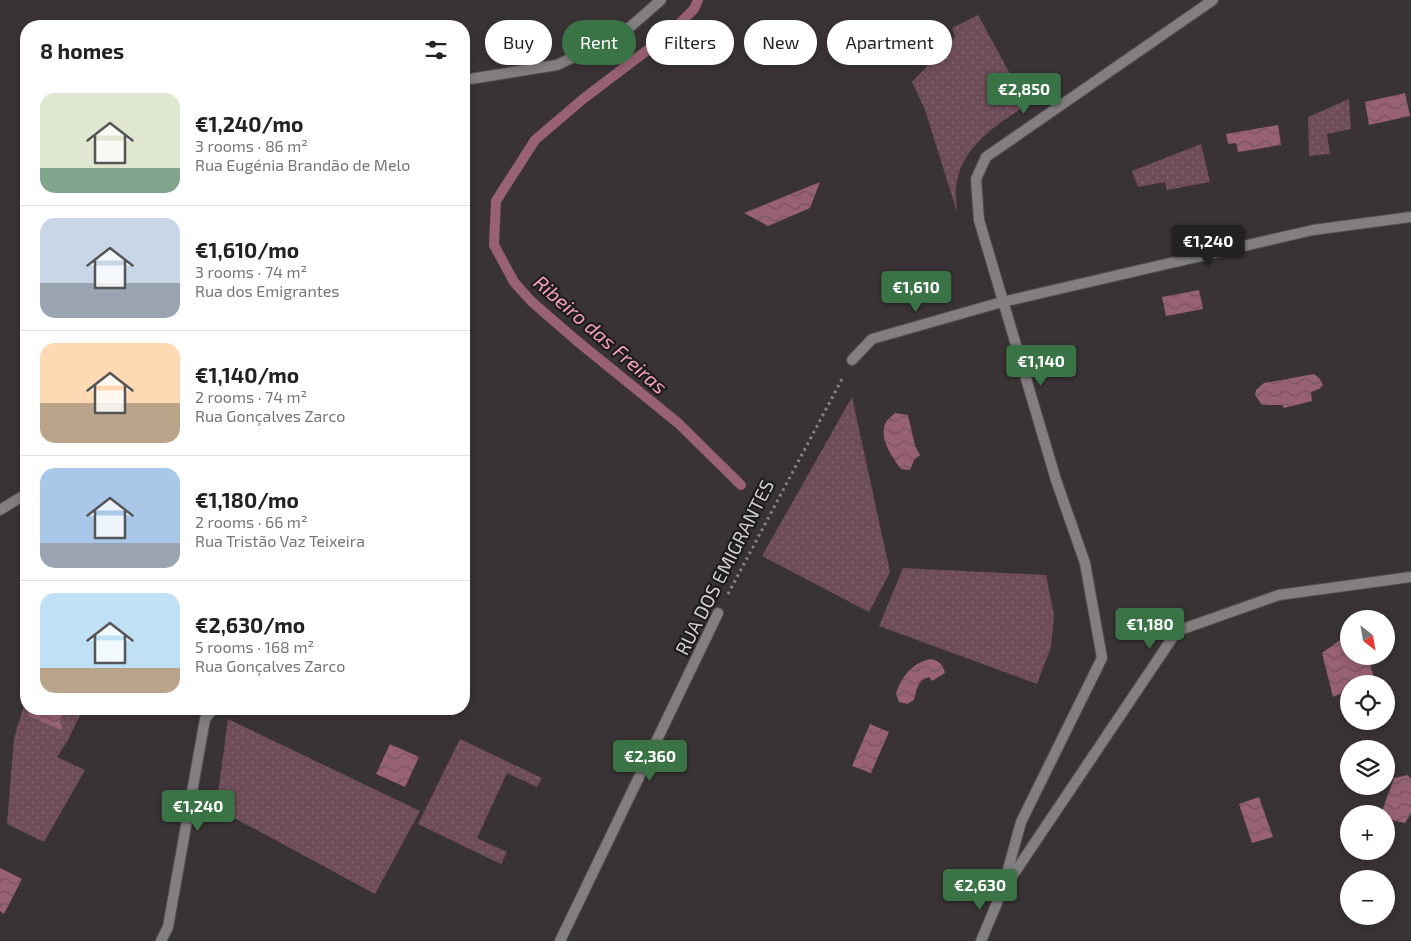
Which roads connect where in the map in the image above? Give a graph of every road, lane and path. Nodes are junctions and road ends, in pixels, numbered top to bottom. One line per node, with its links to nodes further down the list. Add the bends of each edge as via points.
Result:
1 (661, 0): 3 (street, via 622,34 557,65)
2 (1213, 0): 5 (street, via 986,157 976,179 979,220)
3 (470, 79)
4 (1411, 217): 5 (street, via 1312,230)
5 (1002, 302): 6 (street, via 872,339); 12 (street, via 1084,563 1102,658 1021,822)
6 (852, 360): 10 (path, RUA DOS EMIGRANTES)
7 (20, 498): 8 (street)
8 (0, 510)
9 (1411, 577): 12 (street, via 1279,595 1177,631)
10 (718, 613): 14 (street, RUA DOS EMIGRANTES)
11 (208, 715): 13 (street, via 168,927)
12 (1002, 891): 15 (street)
13 (161, 941)
14 (560, 941)
15 (981, 941)

